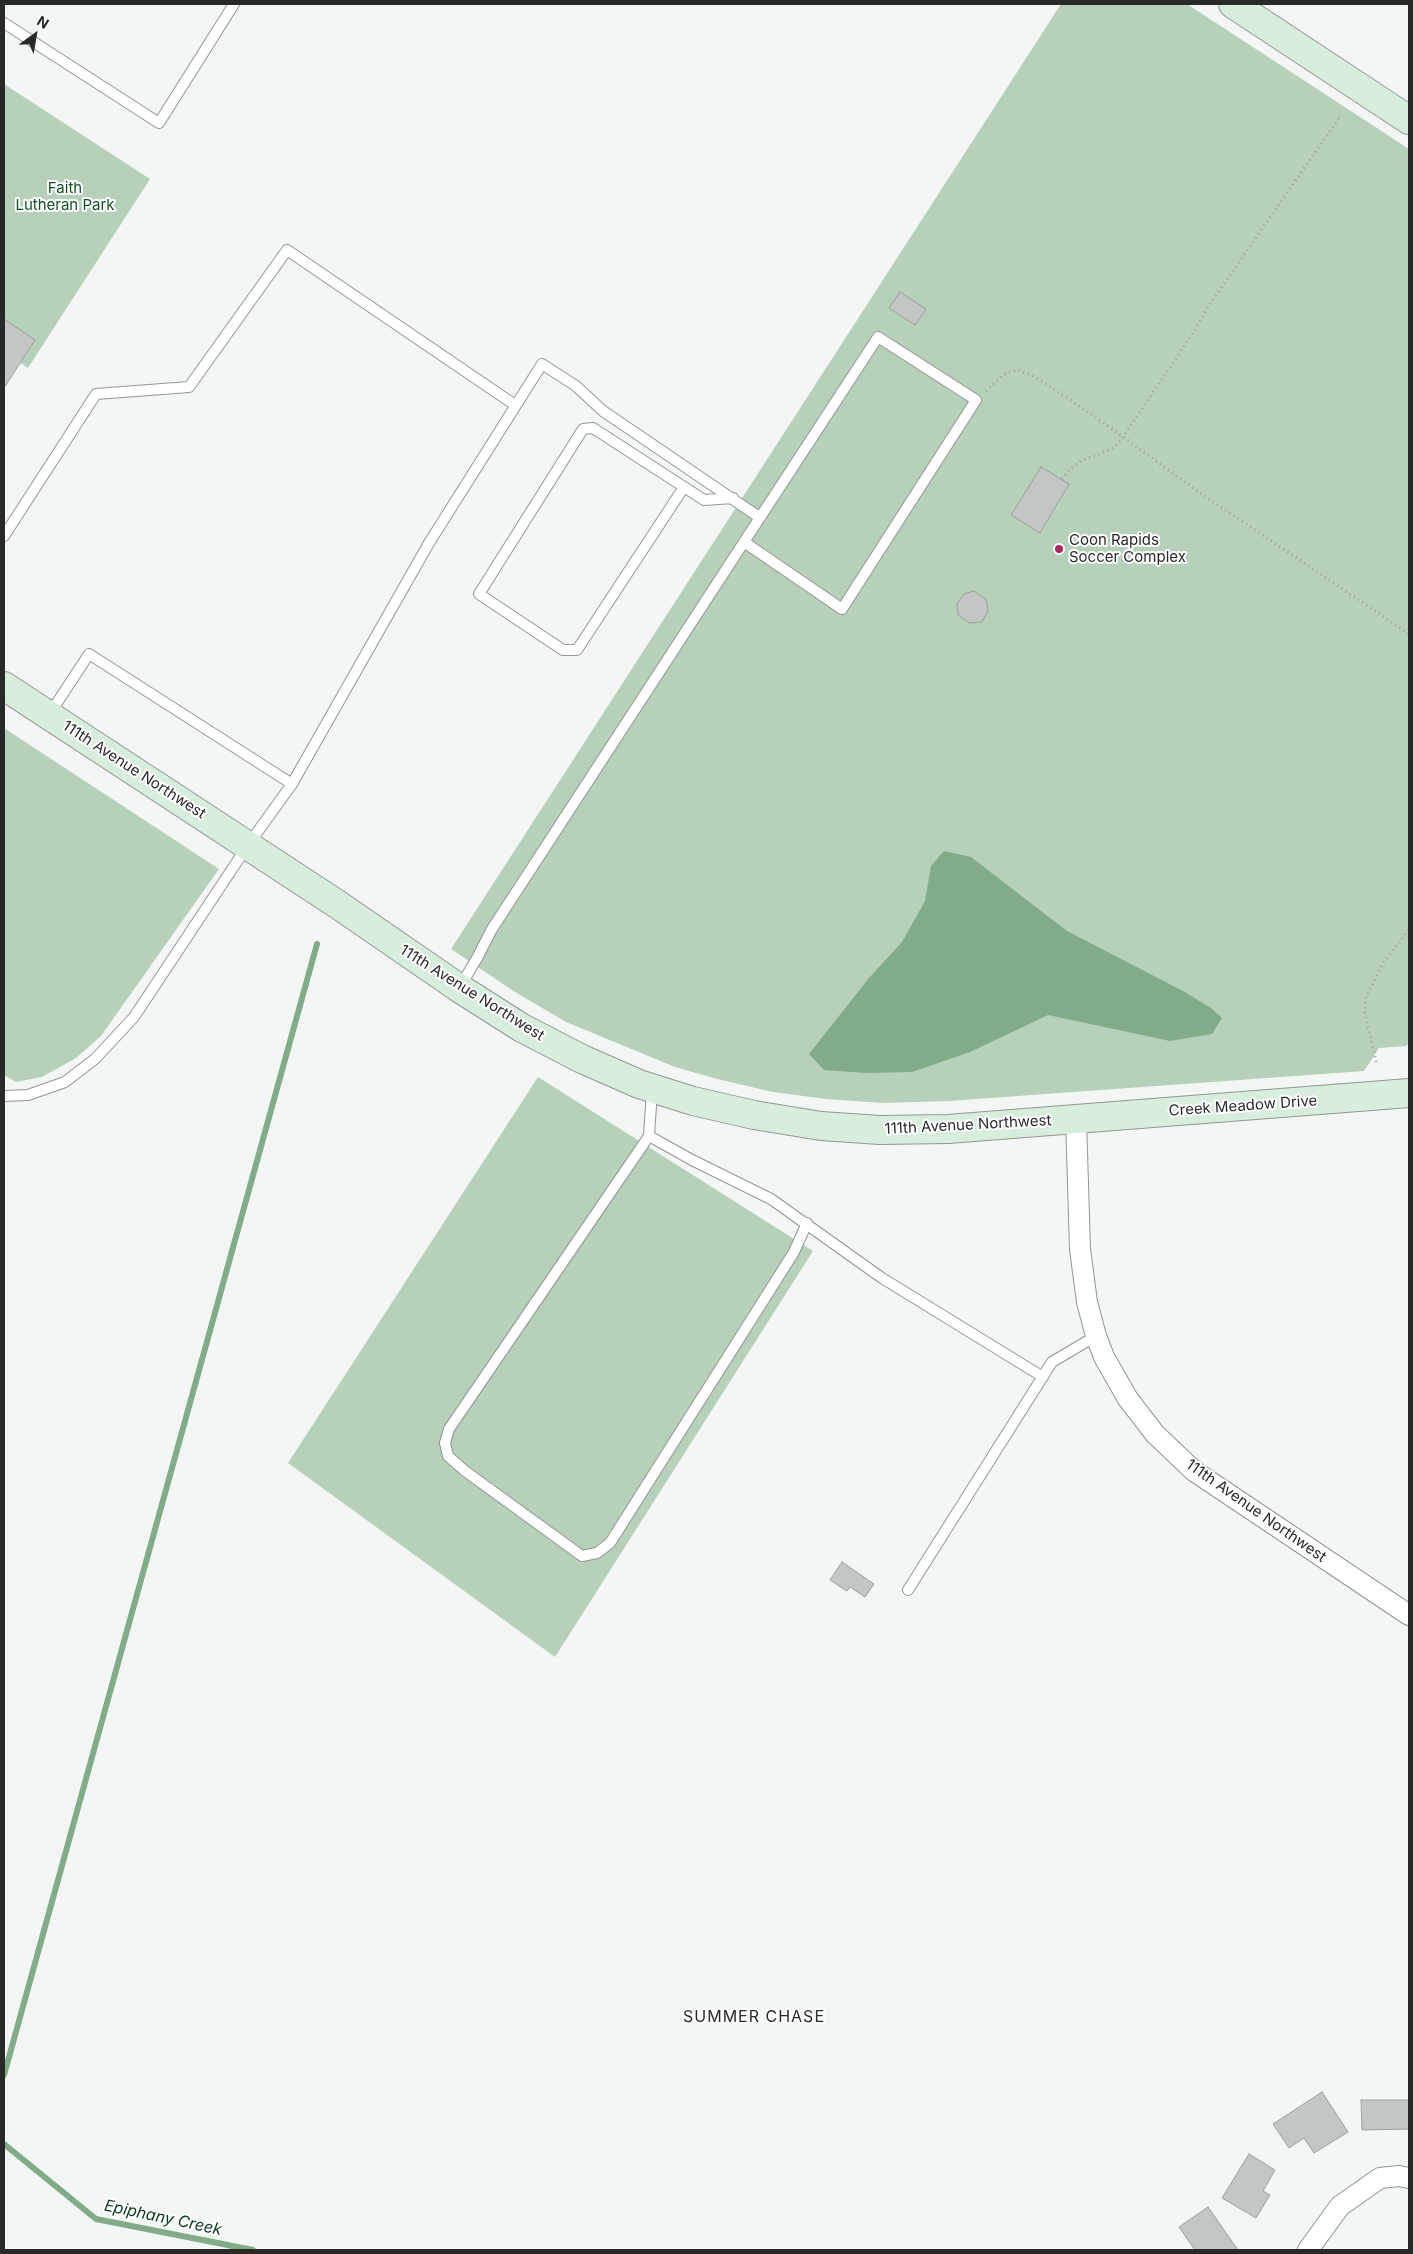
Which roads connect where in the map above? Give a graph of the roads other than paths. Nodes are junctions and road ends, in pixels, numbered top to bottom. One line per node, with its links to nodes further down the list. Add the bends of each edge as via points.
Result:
1 (234, 4): 3 (lane, via 158,123)
2 (1237, 5): 4 (street)
3 (4, 23)
4 (1409, 120)
5 (516, 405): 7 (lane, via 542,364 576,386 603,411); 9 (lane, via 287,250 189,387 96,394); 13 (lane, via 429,543)
6 (684, 487): 6 (lane, via 593,428 583,429 479,594 563,650 577,650); 7 (lane, via 704,500)
7 (733, 498): 8 (lane)
8 (759, 518): 10 (lane); 10 (lane, via 878,337 976,400 842,609)
9 (4, 536)
10 (744, 542): 15 (lane, via 492,929)
11 (4, 686): 12 (street, 111th Avenue Northwest)
12 (49, 715): 13 (lane, via 89,654); 14 (street, 111th Avenue Northwest)
13 (292, 784): 14 (lane)
14 (248, 845): 15 (street, 111th Avenue Northwest); 18 (lane, via 134,1016 94,1058 65,1082 28,1094)
15 (459, 988): 16 (street, 111th Avenue Northwest, via 522,1028)
16 (652, 1088): 19 (street, 111th Avenue Northwest, via 754,1115 860,1129 948,1129); 20 (lane)
17 (1409, 1093): 19 (street, Creek Meadow Drive)
18 (4, 1096)
19 (1076, 1119): 22 (street, 111th Avenue Northwest, via 1080,1249 1087,1302)
20 (649, 1136): 21 (lane); 21 (lane, via 449,1429 445,1443 448,1456 465,1471 582,1556 597,1553 610,1543 794,1252)
21 (808, 1223): 23 (lane, via 882,1278)
22 (1096, 1336): 23 (lane, via 1052,1362); 25 (street, 111th Avenue Northwest, via 1128,1399 1155,1434 1194,1471)
23 (1043, 1377): 24 (lane)
24 (908, 1590)
25 (1409, 1615)
26 (1409, 2178): 27 (street, via 1380,2178 1340,2206)
27 (1308, 2250)

